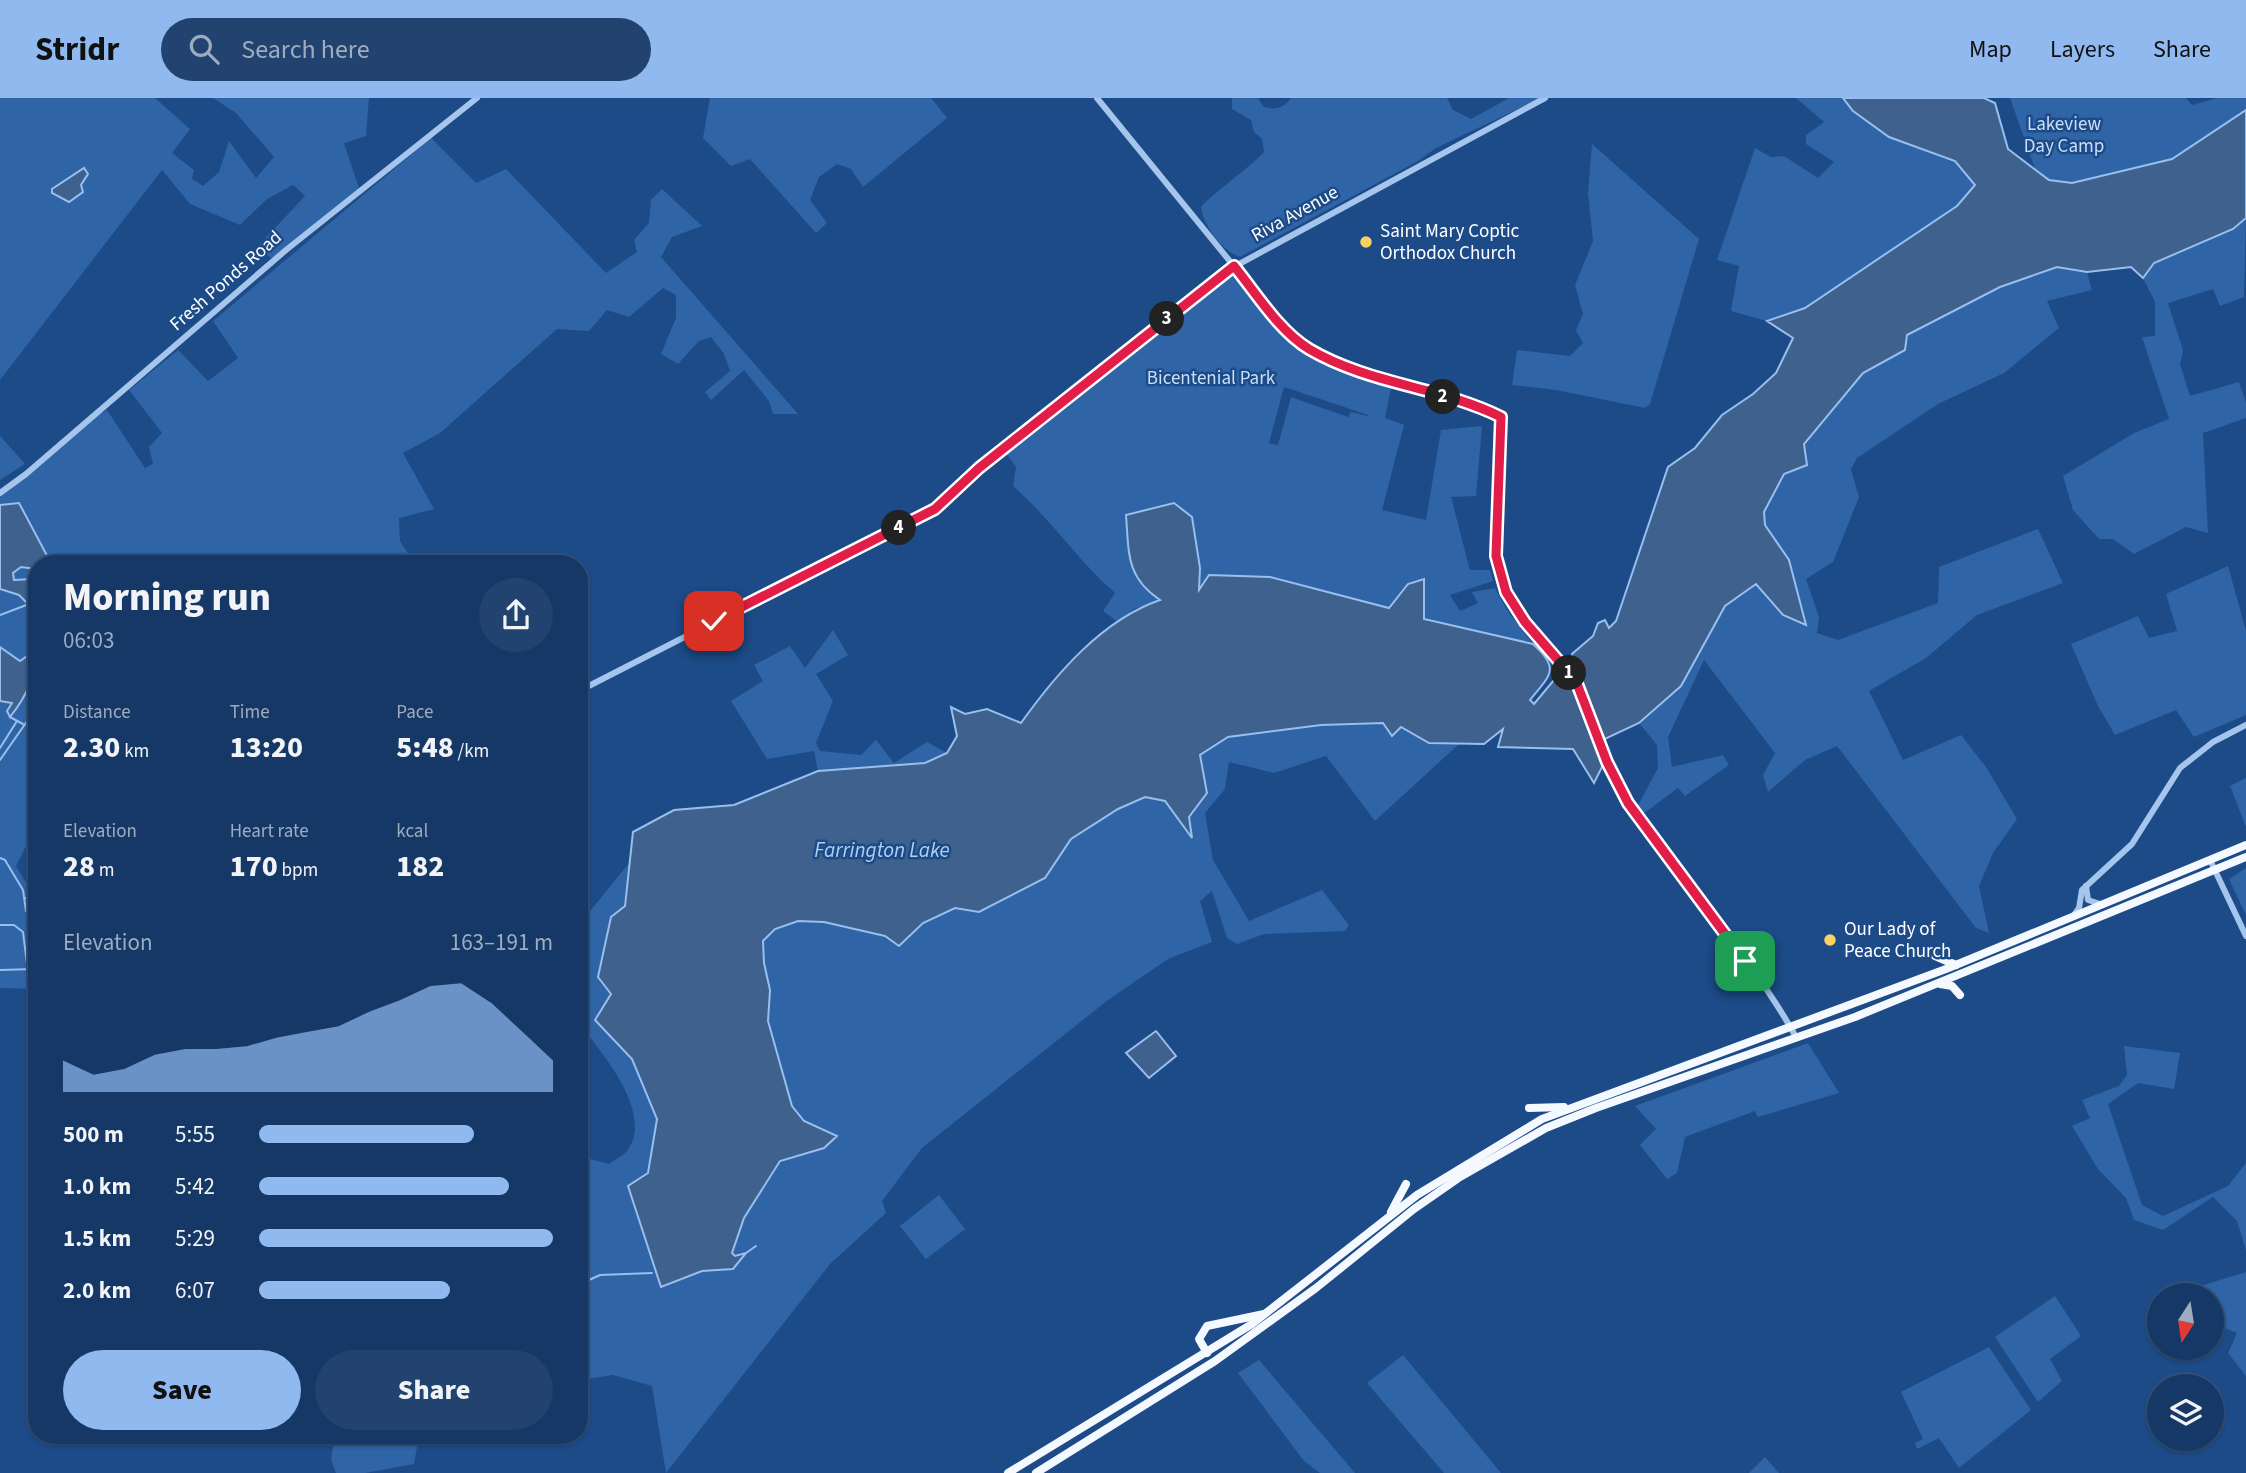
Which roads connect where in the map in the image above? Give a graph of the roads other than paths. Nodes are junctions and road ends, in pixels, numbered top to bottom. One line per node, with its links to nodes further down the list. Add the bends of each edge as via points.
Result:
1 (477, 98): 5 (street, Fresh Ponds Road, via 286,250)
2 (1097, 98): 4 (street)
3 (1545, 98): 4 (street, Riva Avenue)
4 (1234, 266): 6 (street, Riva Avenue, via 979,468 935,509); 20 (street, via 1281,324 1311,350 1501,417 1496,517 1498,572 1506,592 1525,622 1564,665 1587,704 1607,762 1628,803)
5 (0, 493)
6 (588, 686)
7 (2246, 725): 12 (street, via 2213,742 2180,768 2132,844)
8 (2246, 845): 10 (highway)
9 (2246, 857): 11 (highway)
10 (2211, 862): 11 (street); 13 (highway)
11 (2216, 871): 15 (street); 18 (highway)
12 (2086, 884): 13 (street, via 2088,900); 14 (street, via 2079,908)
13 (2104, 904): 14 (highway)
14 (2071, 917): 17 (highway)
15 (2246, 936)
16 (1935, 956): 17 (highway)
17 (1956, 965): 20 (highway)
18 (1967, 972): 19 (highway); 19 (highway, via 1960,995 1952,986)
19 (1937, 984): 21 (highway)
20 (1791, 1027): 21 (street); 22 (highway)
21 (1796, 1037): 26 (highway, via 1547,1128 1460,1177)
22 (1574, 1106): 23 (highway); 24 (highway, via 1511,1136)
23 (1529, 1108)
24 (1417, 1195): 25 (highway); 25 (highway, via 1409,1193 1406,1184)
25 (1389, 1216): 26 (highway)
26 (1344, 1258): 27 (highway); 30 (highway, via 1316,1288 1215,1361)
27 (1267, 1313): 28 (highway); 28 (highway, via 1207,1326 1199,1339)
28 (1207, 1353): 29 (highway)
29 (1008, 1473)
30 (1036, 1473)

